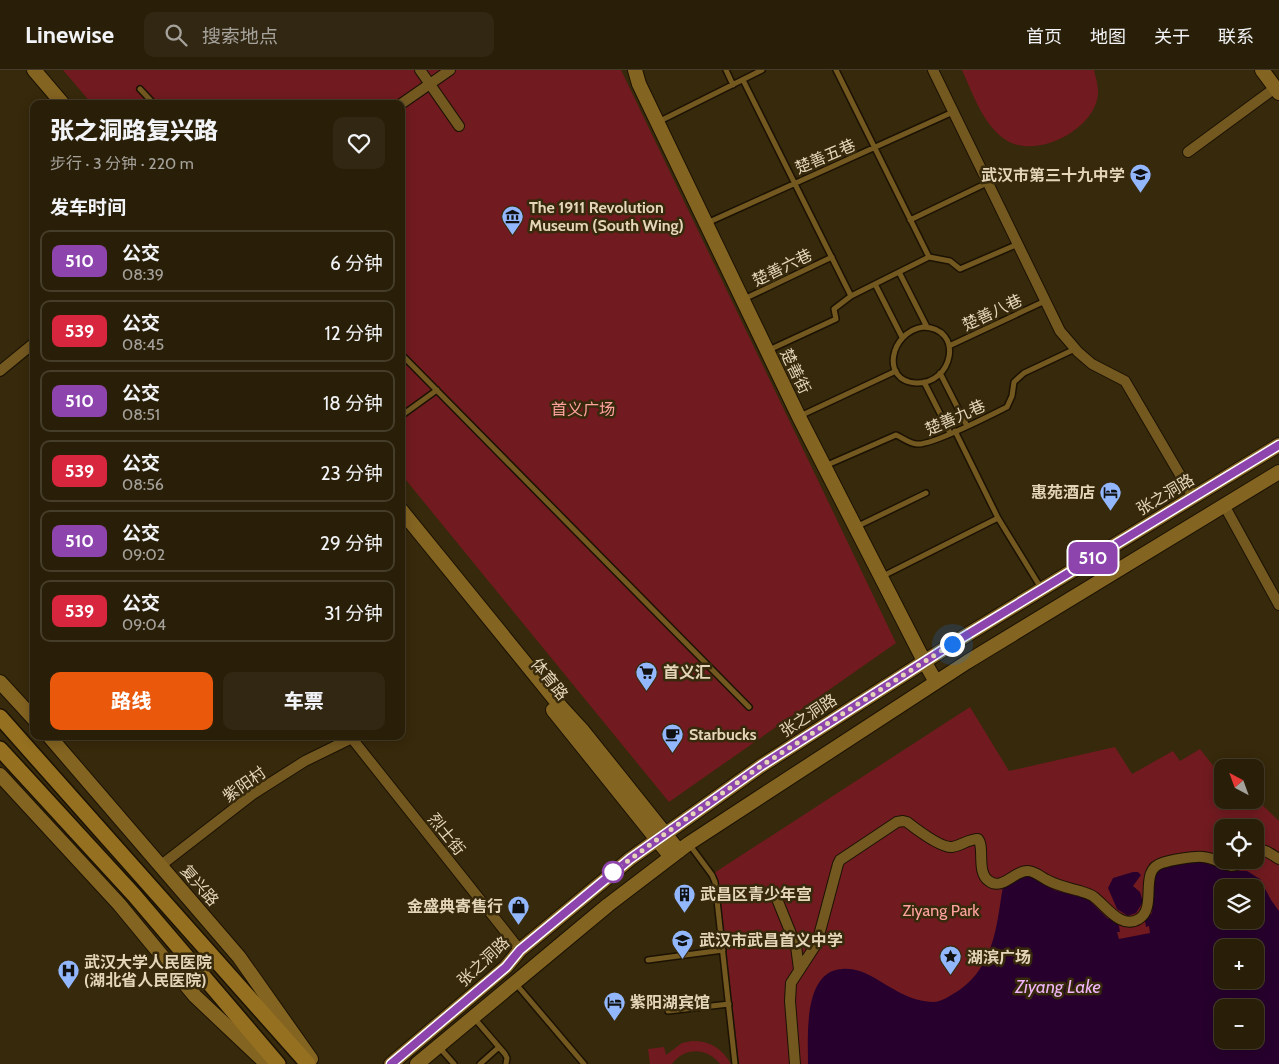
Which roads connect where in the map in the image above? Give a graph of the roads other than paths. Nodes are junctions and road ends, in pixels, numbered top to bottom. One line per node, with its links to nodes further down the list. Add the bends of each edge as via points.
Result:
1 (23, 70): 16 (main road)
2 (34, 70): 17 (main road)
3 (420, 70): 12 (street)
4 (450, 70): 12 (street)
5 (635, 70): 21 (main road, 楚善街)
6 (726, 70): 13 (lane)
7 (762, 70): 11 (lane)
8 (836, 70): 23 (lane)
9 (933, 70): 20 (street)
10 (1262, 70): 15 (main road)
11 (743, 80): 13 (lane); 25 (lane)
12 (430, 84): 19 (street); 22 (street)
13 (732, 85): 21 (lane)
14 (140, 90): 18 (lane)
15 (1277, 91): 24 (street)
16 (49, 100)
17 (60, 100)
18 (150, 100)
19 (405, 101)
20 (953, 112): 23 (lane, 楚善五巷); 26 (street)
21 (658, 122): 28 (main road, 楚善街)
22 (459, 126)
23 (875, 148): 25 (lane, 楚善五巷); 27 (lane)
24 (1188, 152)
25 (794, 183): 28 (lane, 楚善五巷); 30 (lane)
26 (988, 183): 27 (lane); 29 (street)
27 (910, 220): 31 (lane)
28 (706, 223): 35 (main road, 楚善街)
29 (1018, 244): 31 (lane, via 960,269 950,261); 36 (street)
30 (832, 257): 34 (lane); 35 (lane, 楚善六巷)
31 (929, 257): 32 (lane)
32 (900, 272): 33 (lane); 37 (lane)
33 (875, 284): 34 (lane); 38 (lane)
34 (851, 296): 42 (lane, via 834,309 836,319)
35 (743, 300): 42 (main road, 楚善街)
36 (1045, 301): 40 (lane, 楚善八巷); 41 (street, via 1060,331)
37 (927, 327): 38 (lane); 40 (lane, via 941,332)
38 (902, 337): 45 (lane, via 893,352)
39 (30, 346): 44 (street)
40 (949, 346): 46 (lane, via 949,358)
41 (1075, 349): 51 (lane, 楚善九巷, via 1024,372 1014,382 1007,407); 57 (street, via 1092,364 1125,381)
42 (767, 351): 50 (main road, 楚善街)
43 (405, 358): 48 (lane)
44 (0, 371)
45 (896, 371): 47 (lane, via 910,382); 50 (lane)
46 (940, 373): 47 (lane); 51 (lane)
47 (924, 382): 52 (lane)
48 (437, 390): 49 (lane); 69 (lane)
49 (405, 413)
50 (799, 417): 54 (main road, 楚善街)
51 (967, 426): 52 (lane, 楚善九巷)
52 (952, 432): 54 (lane, 楚善九巷, via 924,444 915,444 896,435); 60 (lane)
53 (1279, 445): 57 (main road, 张之洞路)
54 (825, 467): 61 (main road, 楚善街)
55 (1279, 472): 58 (main road)
56 (926, 493): 61 (lane)
57 (1193, 497): 64 (main road, 张之洞路)
58 (1224, 504): 65 (street); 68 (main road)
59 (405, 515): 77 (main road, via 583,731)
60 (998, 518): 63 (lane); 64 (lane)
61 (855, 527): 63 (main road, 楚善街)
62 (405, 528): 77 (main road, 体育路)
63 (881, 578): 66 (main road, 楚善街)
64 (1042, 589): 66 (main road, 张之洞路)
65 (1279, 605)
66 (924, 661): 68 (main road, 楚善街); 77 (main road, 张之洞路, via 761,766)
67 (0, 682): 70 (main road)
68 (936, 682): 79 (main road)
69 (749, 707)
70 (30, 715)
71 (0, 717): 96 (main road)
72 (52, 740): 82 (main road, 复兴路)
73 (345, 740): 82 (street, 紫阳村, via 253,794)
74 (353, 740): 84 (street, 烈士街)
75 (0, 749): 95 (main road, via 134,895)
76 (0, 775): 94 (main road, via 119,904 195,996)
77 (661, 836): 79 (main road); 84 (main road, 张之洞路)
78 (1264, 850): 80 (street)
79 (679, 851): 85 (lane, via 714,879); 88 (main road, via 637,881)
80 (1279, 859)
81 (1214, 861): 87 (street, via 1201,856 1158,864 1150,874 1144,915 1128,921 1110,914 1094,896 1053,883 1030,871 1001,883 991,883 985,877 978,839 945,847 901,821 840,860 817,943)
82 (160, 866): 97 (main road, 复兴路, via 239,958)
83 (777, 899): 87 (street, via 796,946)
84 (520, 950): 98 (main road, 张之洞路, via 506,967)
85 (723, 950): 86 (lane); 89 (lane)
86 (648, 960)
87 (799, 969): 105 (street, via 791,984 790,995)
88 (514, 982): 91 (main road); 103 (lane)
89 (729, 1004): 90 (lane); 104 (lane)
90 (668, 1011)
91 (473, 1016): 92 (main road); 93 (lane)
92 (438, 1046): 99 (main road); 100 (lane)
93 (500, 1047): 101 (lane); 102 (lane, via 507,1058)
94 (267, 1064)
95 (278, 1064)
96 (308, 1064)
97 (315, 1064)
98 (391, 1064)
99 (417, 1064)
100 (454, 1064)
101 (480, 1064)
102 (506, 1064)
103 (584, 1064)
104 (735, 1064)
105 (795, 1064)

